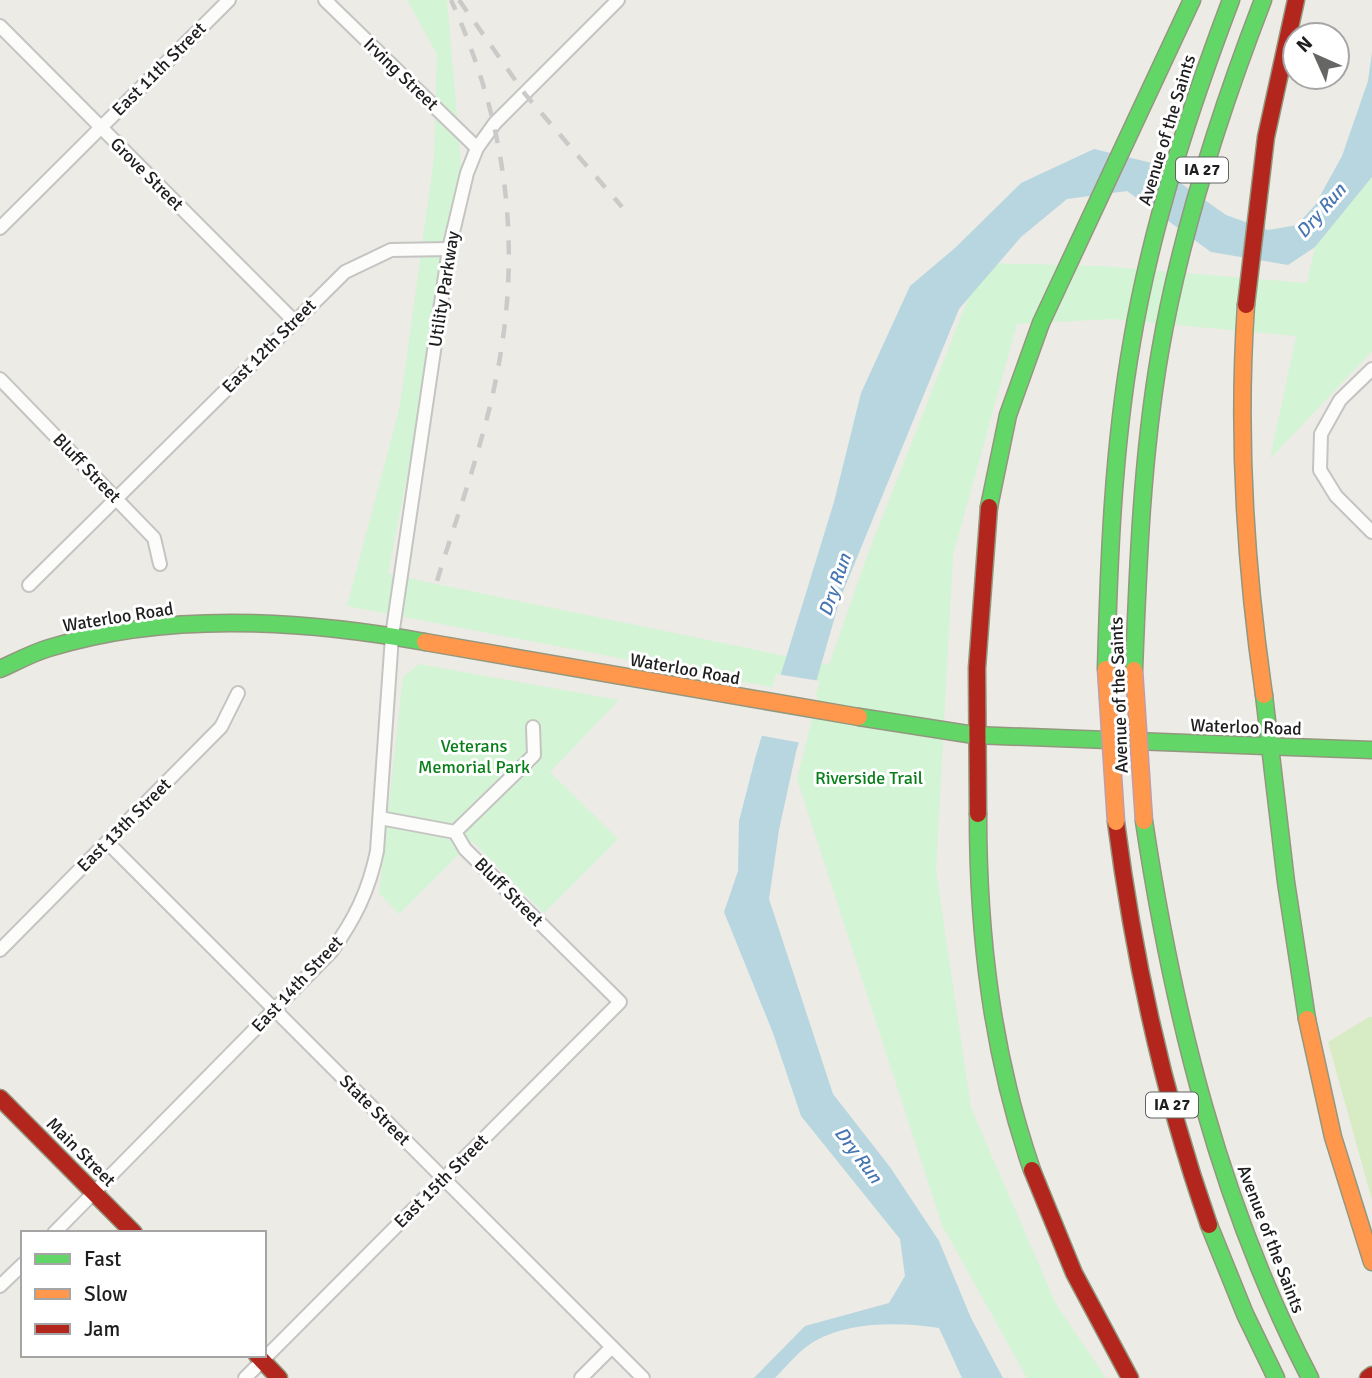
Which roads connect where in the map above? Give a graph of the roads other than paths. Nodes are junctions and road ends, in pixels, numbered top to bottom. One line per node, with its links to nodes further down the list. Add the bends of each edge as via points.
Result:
1 (229, 0): 9 (street, East 11th Street)
2 (325, 0): 10 (street, Irving Street)
3 (618, 0): 10 (street, Utility Parkway, via 495,123)
4 (1192, 0): 24 (main road, via 1037,326 997,462 981,598)
5 (1231, 0): 44 (main road, Avenue of the Saints / IA 27, bridge, via 1176,157 1132,339 1109,542 1106,669 1116,822 1138,970 1176,1121 1218,1244)
6 (1263, 0): 50 (main road, Avenue of the Saints / IA 27, bridge, via 1203,168 1161,346 1144,471 1134,670 1144,821 1166,963 1202,1101 1245,1229)
7 (1296, 0): 25 (main road, via 1260,170 1241,351 1247,559)
8 (0, 26): 9 (street, Grove Street)
9 (101, 127): 11 (street, East 11th Street); 13 (street, Grove Street)
10 (477, 148): 12 (street, Utility Parkway)
11 (0, 228)
12 (449, 249): 13 (street, East 12th Street, via 391,250 345,272); 20 (street, Utility Parkway)
13 (294, 321): 16 (street, East 12th Street)
14 (1372, 369): 17 (street, via 1340,400 1321,434 1320,470 1336,496)
15 (0, 379): 16 (street, Bluff Street)
16 (116, 499): 18 (street, Bluff Street, via 154,538); 19 (street, East 12th Street)
17 (1372, 532)
18 (160, 564)
19 (29, 585)
20 (392, 636): 21 (main road, Waterloo Road, via 227,622 160,627 49,648); 24 (main road, Waterloo Road); 27 (street, East 14th Street)
21 (0, 669)
22 (238, 693): 29 (street, East 13th Street, via 221,727)
23 (533, 727): 28 (street, via 534,755)
24 (974, 735): 25 (main road, Waterloo Road); 49 (main road, via 982,941 1004,1079 1018,1134 1056,1240)
25 (1270, 748): 26 (main road, Waterloo Road); 38 (main road, via 1283,875 1314,1058 1343,1179)
26 (1372, 750)
27 (380, 818): 28 (street); 32 (street, East 14th Street, via 370,885 355,920 331,952)
28 (455, 832): 31 (street, Bluff Street, via 465,849)
29 (107, 842): 30 (street, East 13th Street); 32 (street, State Street)
30 (0, 950)
31 (620, 1002): 34 (street, East 15th Street)
32 (274, 1010): 34 (street, State Street); 35 (street, East 14th Street)
33 (0, 1098): 35 (main road, Main Street)
34 (443, 1179): 41 (street, State Street); 42 (street, East 15th Street)
35 (94, 1192): 36 (street, East 14th Street); 37 (main road, Main Street)
36 (56, 1231)
37 (132, 1231)
38 (1372, 1262)
39 (21, 1266): 40 (street)
40 (0, 1286)
41 (612, 1347): 47 (street); 48 (street, State Street)
42 (266, 1352)
43 (260, 1358): 45 (street, East 15th Street); 46 (main road)
44 (1275, 1376)
45 (245, 1378)
46 (279, 1378)
47 (581, 1378)
48 (643, 1378)
49 (1130, 1378)
50 (1310, 1378)

